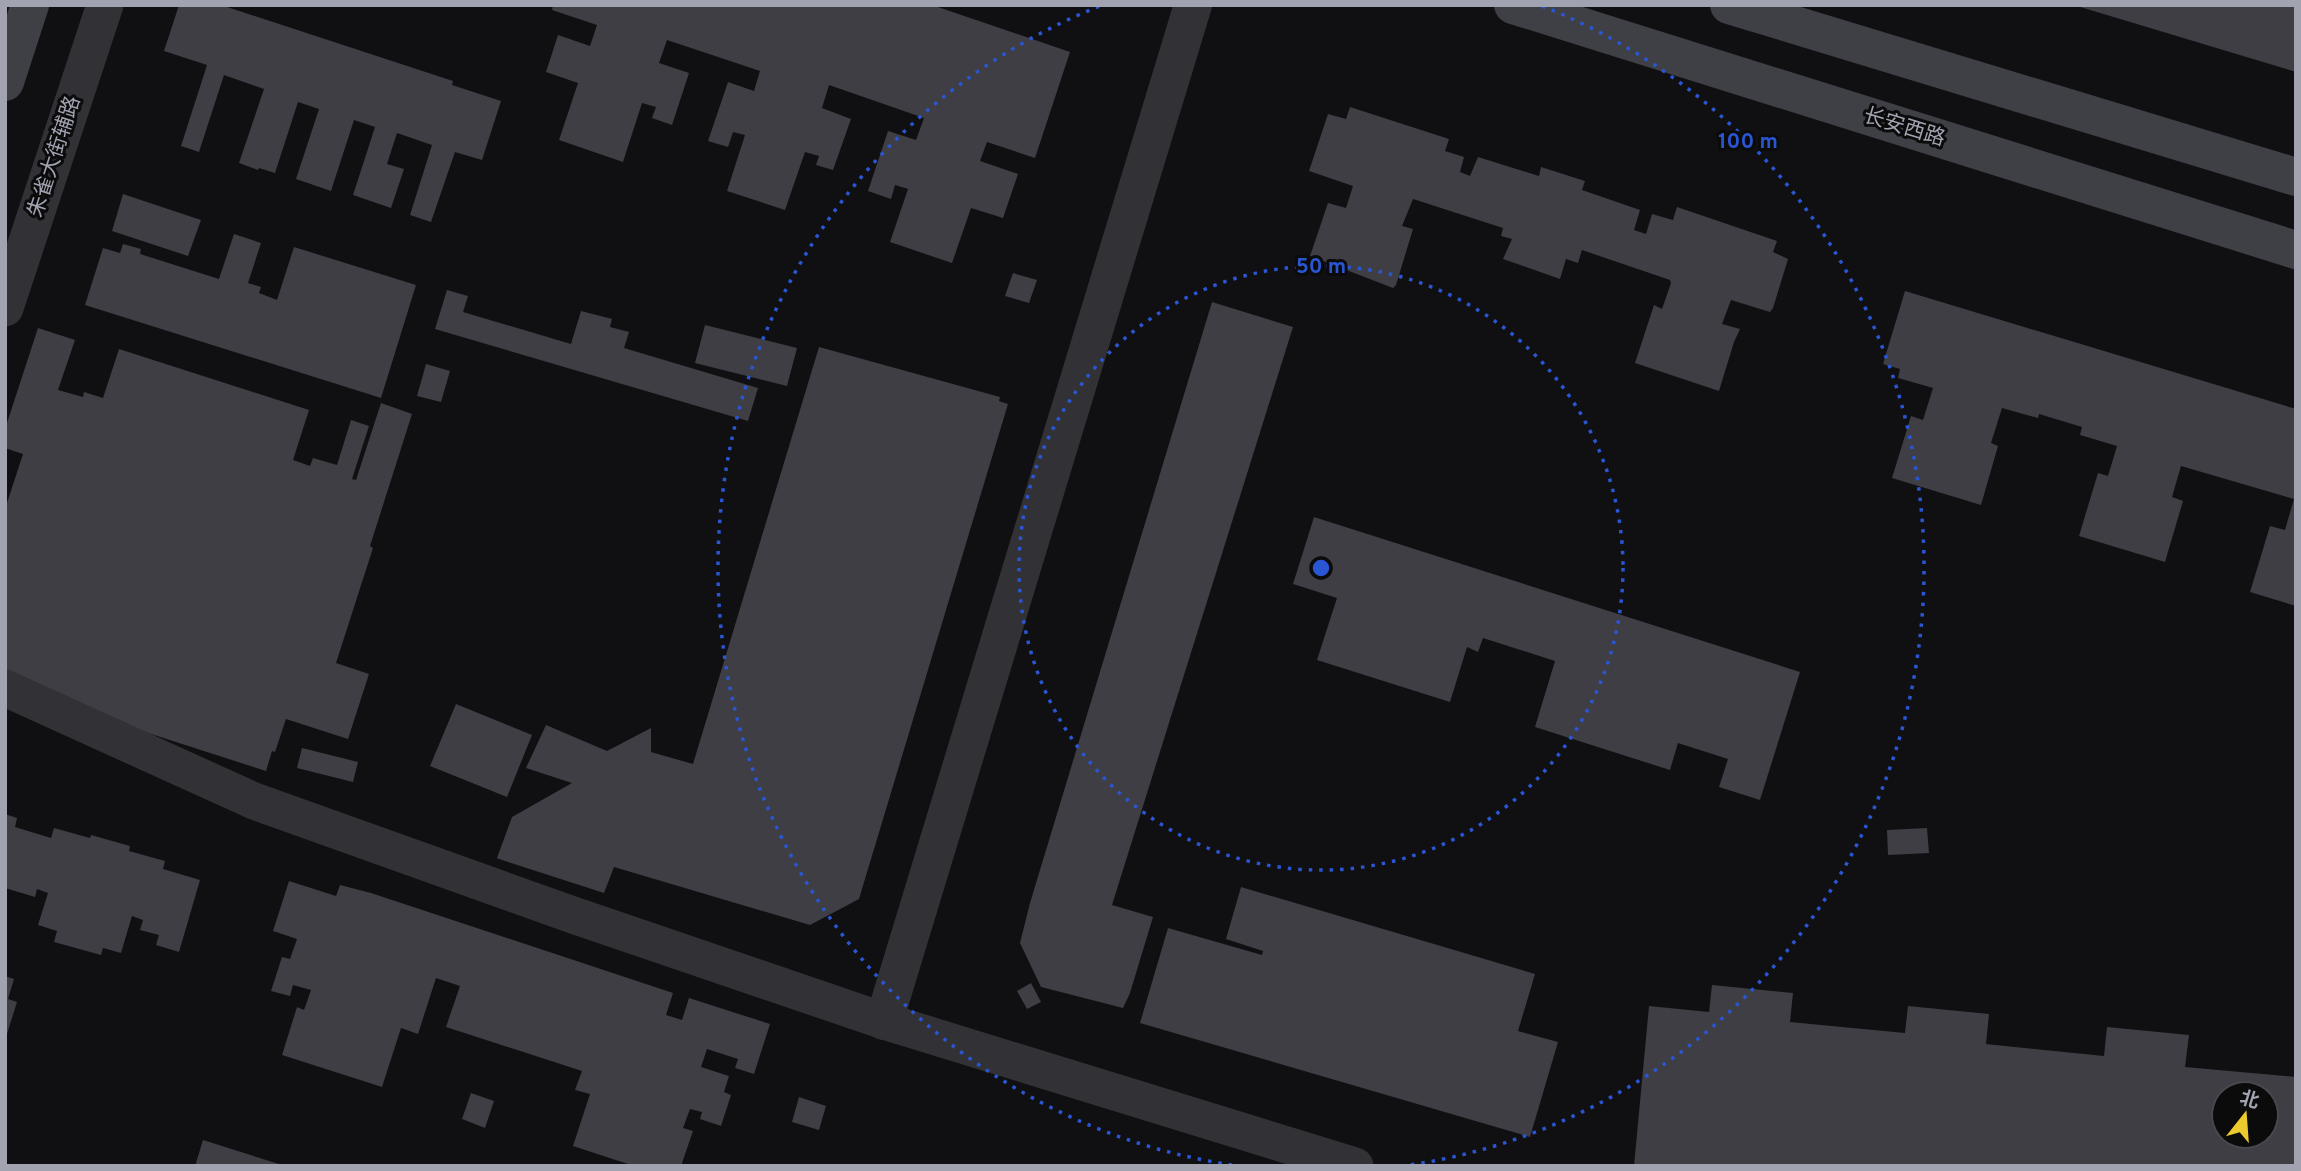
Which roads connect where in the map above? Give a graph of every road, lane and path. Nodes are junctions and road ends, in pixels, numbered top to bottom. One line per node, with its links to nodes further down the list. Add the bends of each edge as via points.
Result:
1 (30, 5): 6 (main road)
2 (105, 5): 9 (street, 朱雀大街辅路)
3 (1193, 5): 11 (street)
4 (1513, 5): 8 (main road, 长安西路)
5 (1729, 5): 7 (main road)
6 (5, 82)
7 (2296, 177)
8 (2296, 250)
9 (5, 308)
10 (5, 688): 11 (street, via 254,801)
11 (884, 1021): 12 (street)
12 (1355, 1166)

